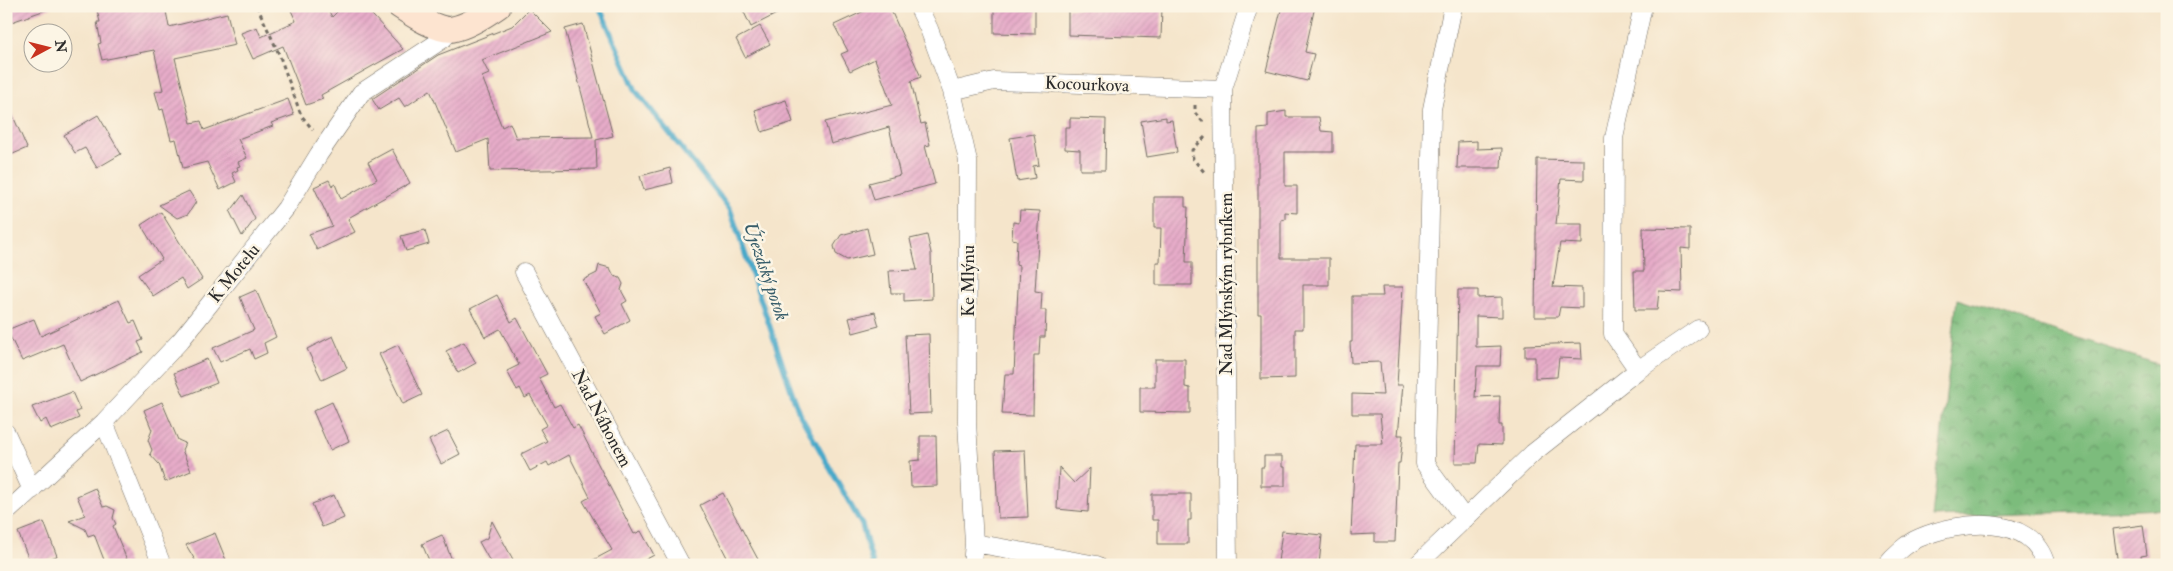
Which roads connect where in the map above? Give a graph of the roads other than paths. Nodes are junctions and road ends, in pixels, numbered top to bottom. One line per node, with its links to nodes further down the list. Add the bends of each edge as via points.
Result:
1 (400, 6): 7 (street, via 426,22)
2 (498, 6): 7 (street)
3 (918, 6): 9 (street, Ke Mlýnu)
4 (1248, 6): 8 (street, Nad Mlýnským rybníkem)
5 (1453, 6): 17 (street, via 1432,109 1425,464)
6 (1643, 6): 12 (street, via 1614,138 1614,334)
7 (451, 30): 13 (street, K Motelu, via 443,39 361,92 286,208 181,340)
8 (1223, 89): 9 (street, Kocourkova, via 994,81); 23 (street, Nad Mlýnským rybníkem)
9 (952, 91): 18 (street, Ke Mlýnu, via 968,161 967,422)
10 (524, 272): 20 (street, Nad Náhonem)
11 (1698, 330): 12 (street)
12 (1638, 370): 17 (street, via 1533,453)
13 (104, 422): 15 (street, K Motelu); 19 (street)
14 (6, 432): 15 (street)
15 (32, 490): 16 (street, K Motelu)
16 (6, 513)
17 (1464, 518): 24 (street)
18 (974, 543): 21 (street, Ke Mlýnu); 22 (street)
19 (162, 565)
20 (681, 565)
21 (972, 565)
22 (1097, 565)
23 (1228, 565)
24 (1417, 565)
25 (1886, 565): 26 (street, via 1917,539 1945,529 1987,525 2007,526 2027,535 2044,554)
26 (2046, 565)

